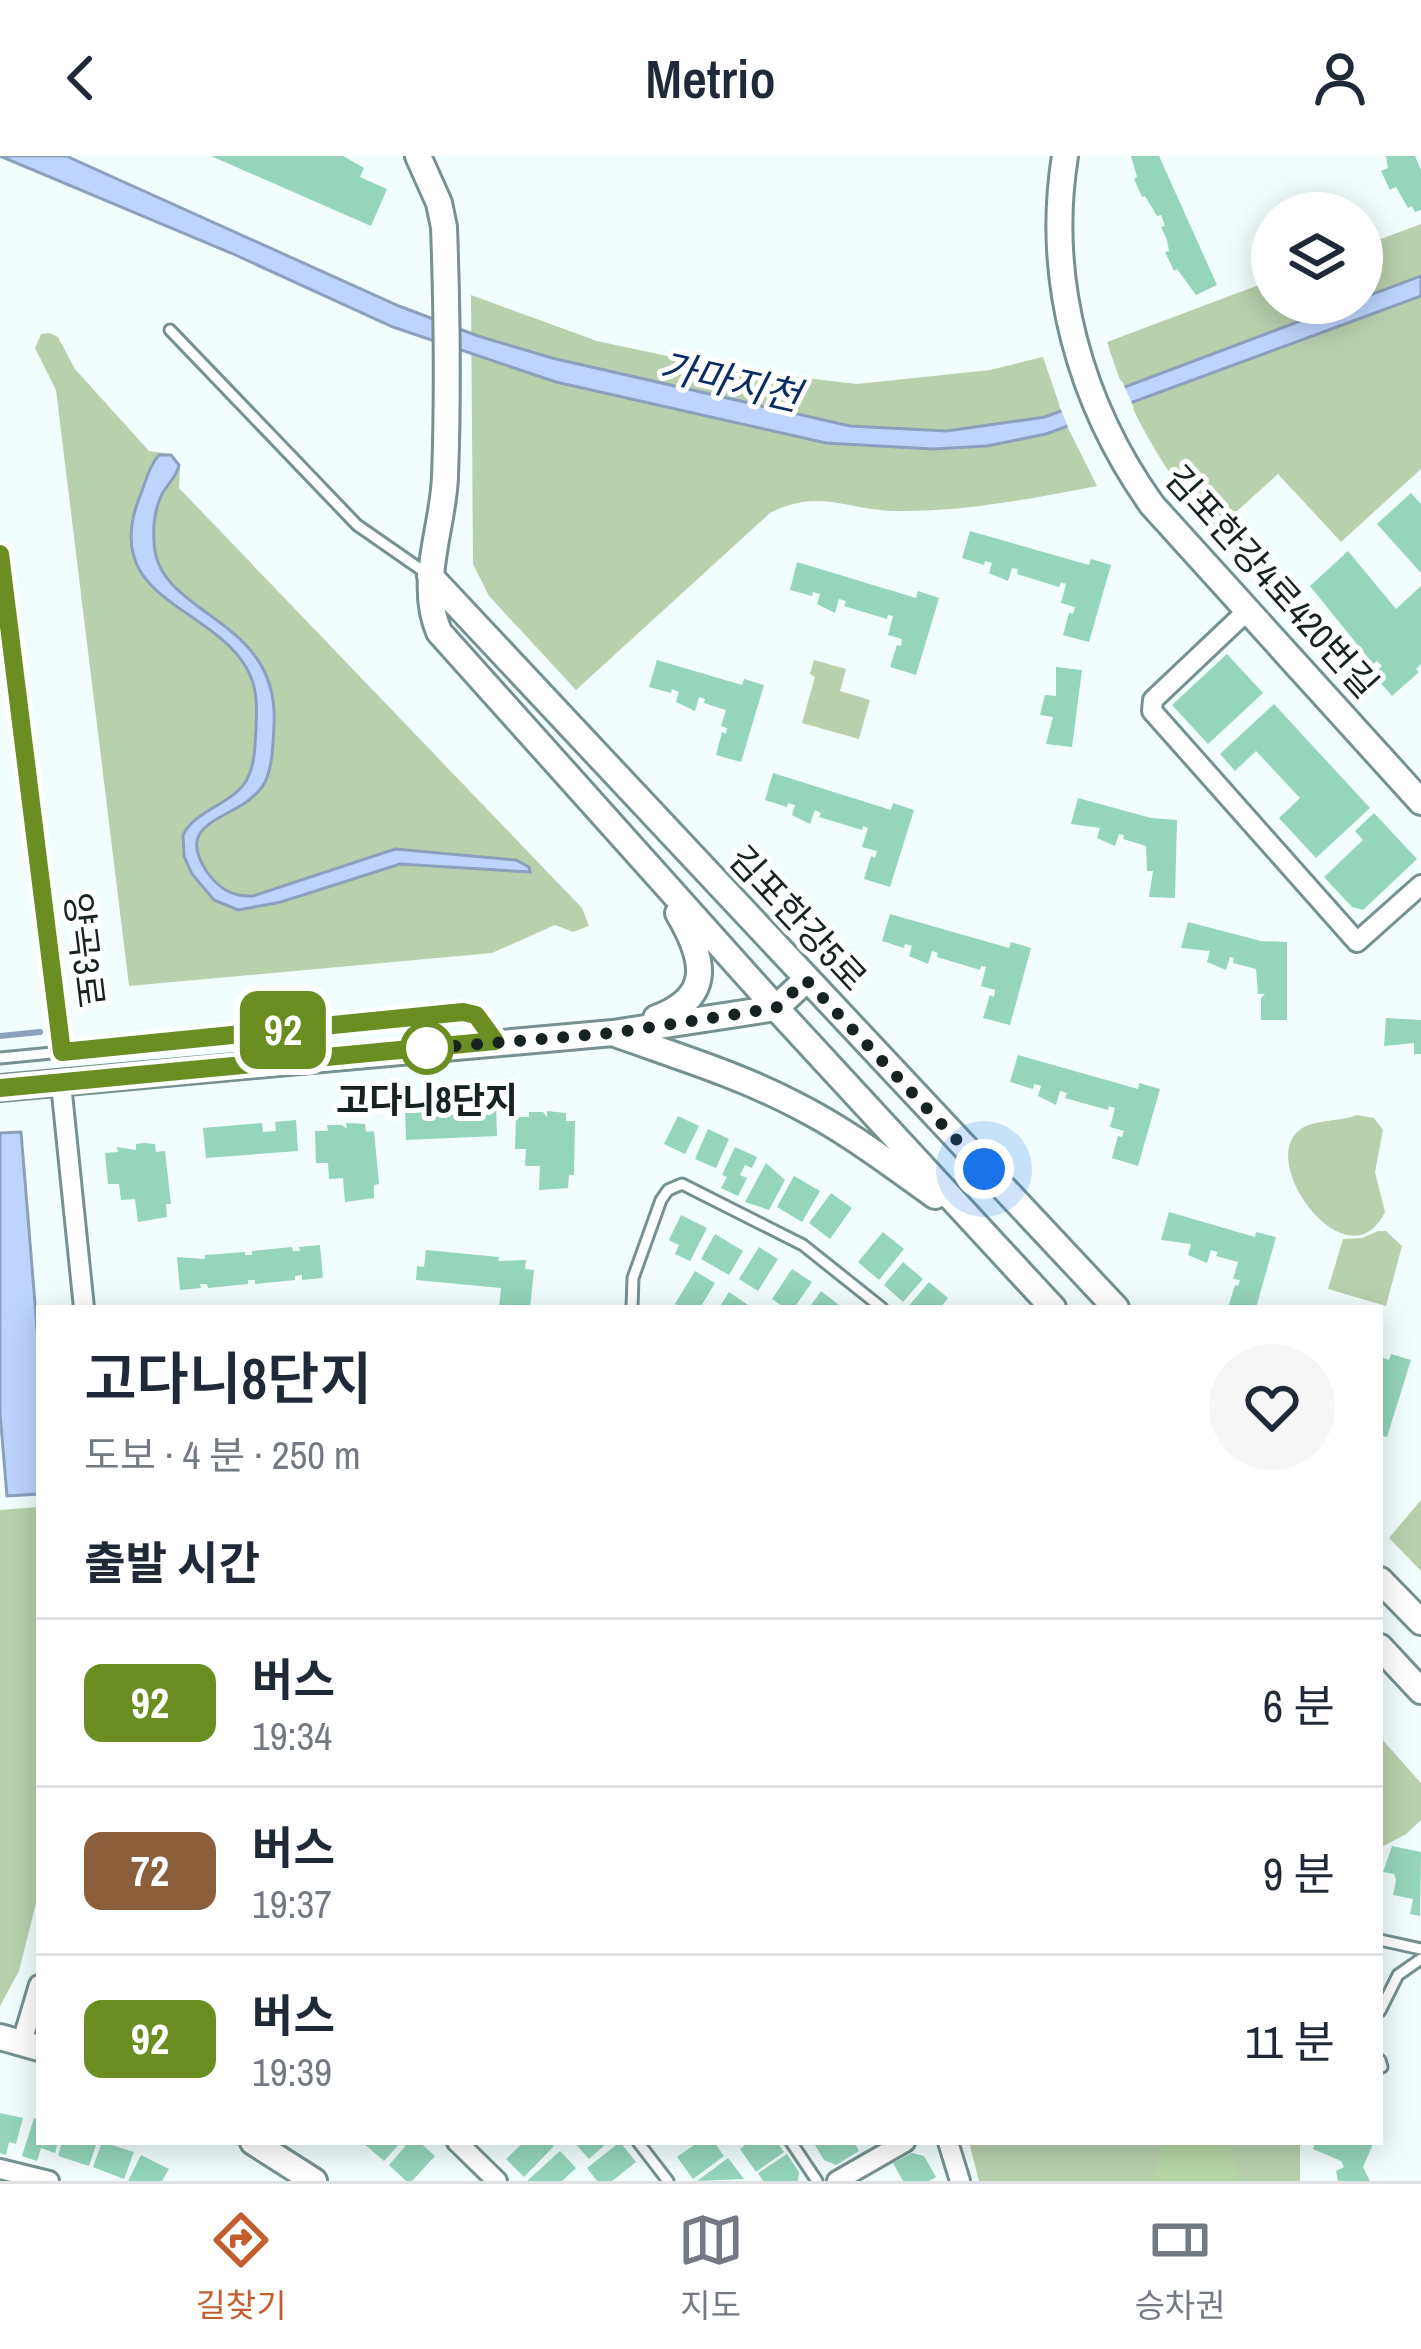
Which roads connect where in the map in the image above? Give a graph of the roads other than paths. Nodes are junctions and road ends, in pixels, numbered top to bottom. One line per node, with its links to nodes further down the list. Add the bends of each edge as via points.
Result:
1 (418, 156): 5 (street, via 445,227 443,501)
2 (1065, 156): 6 (street, 김포한강4로420번길, via 1059,244 1066,308 1096,413 1152,505)
3 (170, 330): 5 (lane, 김포한강5로, via 356,525)
4 (0, 554): 14 (lane, 양곡3로)
5 (430, 576): 8 (street, 김포한강5로, via 433,618 447,646); 10 (street, 김포한강5로)
6 (1248, 610): 7 (street, 김포한강4로420번길); 9 (street, via 1153,700 1152,711 1357,942)
7 (1421, 802)
8 (652, 870): 11 (street, 김포한강5로); 12 (street, via 699,954 700,976 677,1010)
9 (1421, 885)
10 (806, 980): 11 (street); 23 (street, 김포한강5로)
11 (776, 1008): 12 (street); 18 (street, 김포한강5로)
12 (613, 1033): 13 (street); 18 (street, via 798,1106)
13 (495, 1041): 14 (lane, 양곡3로, via 476,1015 463,1012); 16 (street)
14 (62, 1052): 15 (lane)
15 (0, 1058)
16 (61, 1084): 17 (street); 19 (street)
17 (0, 1088)
18 (979, 1228): 22 (street, 김포한강5로)
19 (84, 1305)
20 (632, 1305): 21 (lane, via 633,1278 661,1200 682,1184 803,1245)
21 (879, 1305)
22 (1050, 1305)
23 (1113, 1305)
24 (1383, 1583): 25 (street)
25 (1421, 1622)
26 (1383, 1650): 27 (street)
27 (1421, 1691)
28 (1383, 1941): 29 (lane)
29 (1421, 1948)
30 (1421, 1960): 32 (lane, via 1398,1975)
31 (36, 1994): 33 (street)
32 (1383, 2005)
33 (20, 2042)
34 (258, 2145): 42 (street)
35 (460, 2145): 43 (street)
36 (640, 2145): 44 (lane)
37 (793, 2145): 45 (lane)
38 (900, 2145): 46 (street)
39 (949, 2145): 47 (street)
40 (0, 2169): 41 (street)
41 (49, 2181)
42 (314, 2181)
43 (497, 2181)
44 (668, 2181)
45 (817, 2181)
46 (837, 2181)
47 (960, 2181)

